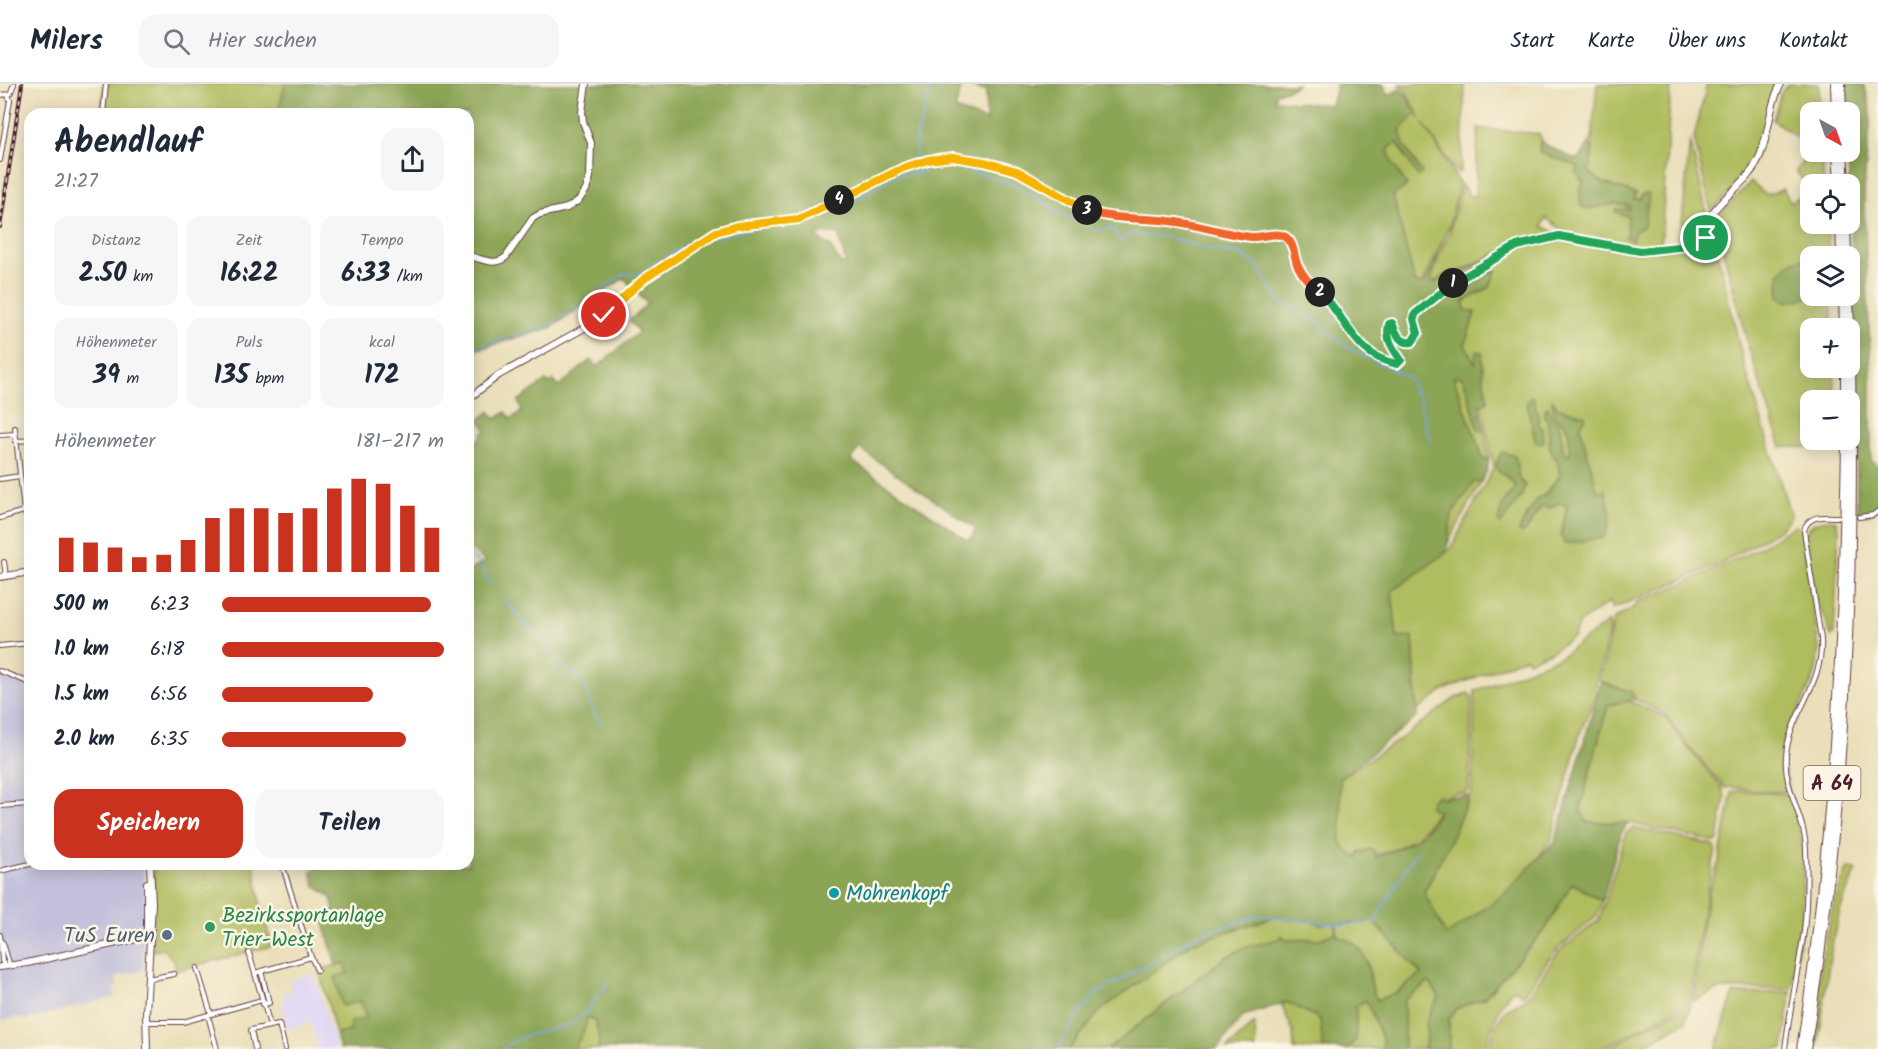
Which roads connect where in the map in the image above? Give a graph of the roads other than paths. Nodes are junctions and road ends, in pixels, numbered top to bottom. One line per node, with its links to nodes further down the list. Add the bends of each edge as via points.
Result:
1 (14, 84): 8 (street)
2 (106, 84): 11 (street)
3 (586, 84): 13 (street, via 582,112 591,143 590,177 583,197 567,208 533,218 500,262)
4 (1781, 84): 15 (street, via 1755,165 1710,219 1705,240 1694,246 1635,250 1559,236 1517,246 1457,280 1418,311 1414,319 1418,333 1412,342 1399,338 1392,323 1389,324 1391,346 1401,360 1397,364 1375,356 1357,343 1334,308 1298,266 1285,237 1250,237 1173,221 1100,215 1008,168 962,157 942,157 903,168 799,219 716,232 644,279 592,324 494,378)
5 (1835, 84): 9 (highway)
6 (1841, 84): 10 (highway)
7 (0, 95): 8 (street)
8 (8, 95): 12 (street)
9 (1836, 102)
10 (1842, 102)
11 (104, 108)
12 (0, 160)
13 (474, 258)
14 (1849, 306): 67 (highway, A 64, via 1851,511 1846,657 1835,820)
15 (474, 394)
16 (15, 428): 17 (street)
17 (15, 434): 18 (street); 20 (street)
18 (0, 435)
19 (24, 440): 20 (street)
20 (16, 441): 22 (street)
21 (1846, 450): 66 (highway, A 64, via 1834,756)
22 (20, 476): 23 (street); 24 (street)
23 (0, 479)
24 (24, 511): 27 (street)
25 (1878, 511): 28 (street)
26 (1839, 517): 65 (street, via 1814,518 1804,531 1821,654 1816,678 1791,732 1785,758 1806,859 1805,919)
27 (0, 518)
28 (1859, 518)
29 (4, 562): 31 (street)
30 (24, 573): 31 (street)
31 (3, 576)
32 (24, 644): 33 (street)
33 (0, 646)
34 (0, 671): 35 (street)
35 (24, 680)
36 (24, 804): 37 (street)
37 (0, 806)
38 (24, 865): 41 (street)
39 (148, 870): 43 (street)
40 (284, 870): 49 (street)
41 (0, 871)
42 (0, 934): 46 (street); 50 (street)
43 (149, 936): 44 (street); 45 (street)
44 (134, 939): 45 (street, via 141,940); 50 (street)
45 (149, 949): 56 (street)
46 (1, 951): 48 (street); 50 (street)
47 (249, 953): 55 (street)
48 (0, 956)
49 (311, 957): 52 (street); 53 (street)
50 (4, 965)
51 (197, 968): 58 (street)
52 (317, 970)
53 (261, 971): 55 (street); 57 (street, via 269,1003)
54 (174, 974): 56 (street)
55 (255, 974): 57 (street)
56 (148, 979): 59 (street)
57 (262, 1002): 58 (street); 60 (street)
58 (209, 1015): 59 (street, via 180,1022); 62 (street)
59 (146, 1022): 61 (street)
60 (270, 1025): 63 (street, via 251,1030); 64 (street, via 279,1024)
61 (147, 1049)
62 (217, 1049)
63 (255, 1049)
64 (285, 1049)
65 (1785, 1049)
66 (1801, 1049)
67 (1806, 1049)

